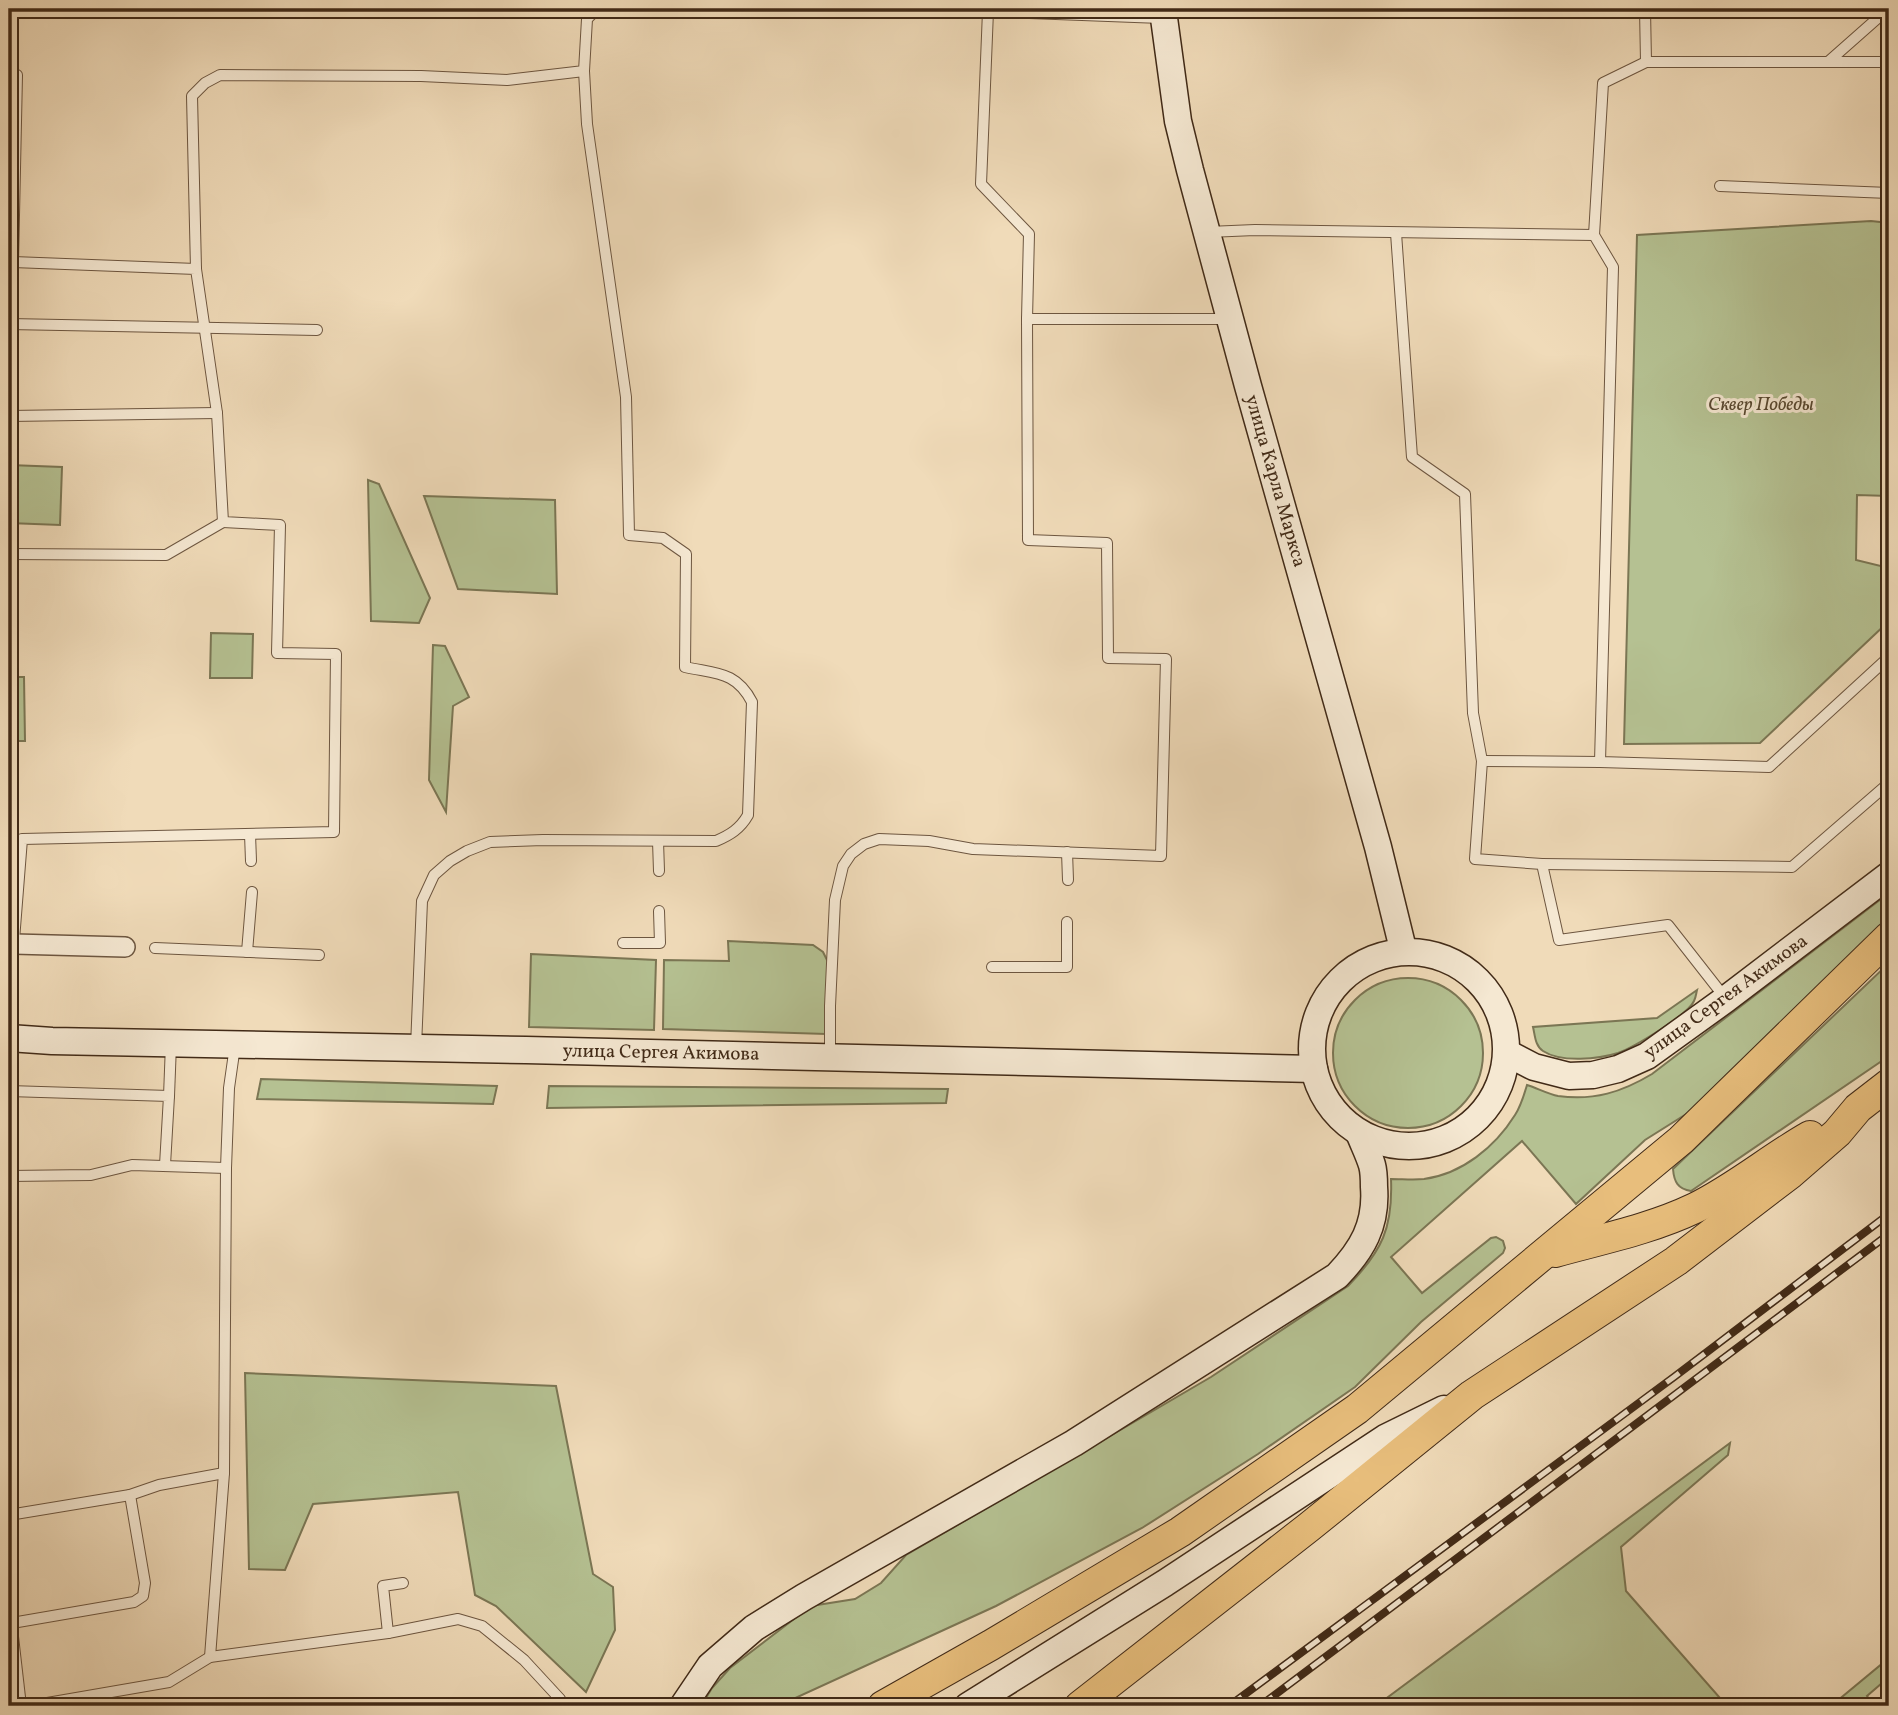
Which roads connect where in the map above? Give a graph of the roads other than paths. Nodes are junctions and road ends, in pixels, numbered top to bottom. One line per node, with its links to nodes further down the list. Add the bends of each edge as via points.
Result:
1 (597, 9): 11 (lane, via 587,19)
2 (928, 9): 3 (lane)
3 (953, 9): 6 (lane)
4 (1645, 9): 8 (lane)
5 (1888, 9): 9 (lane)
6 (988, 10): 7 (lane); 19 (lane, via 981,184 1029,234)
7 (1164, 13): 15 (street, улица Карла Маркса, via 1178,121)
8 (1646, 62): 9 (lane); 17 (lane, via 1603,83)
9 (1828, 62): 10 (lane)
10 (1889, 62)
11 (583, 71): 18 (lane, via 507,80 220,75 192,96); 35 (lane, via 626,397 629,535 663,538 686,554 685,667 732,678 752,702 748,816 743,824 716,841)
12 (9, 75): 18 (lane, via 17,75 13,262)
13 (1720, 187): 14 (lane)
14 (1889, 192)
15 (1208, 232): 16 (lane); 20 (street, улица Карла Маркса)
16 (1396, 233): 17 (lane); 29 (lane, via 1412,457 1465,494 1473,713)
17 (1594, 235): 30 (lane, via 1613,267)
18 (196, 269): 22 (lane)
19 (1027, 319): 20 (lane); 36 (lane, via 1028,540 1107,542 1108,658 1166,659 1161,856)
20 (1230, 320): 50 (street, улица Карла Маркса)
21 (9, 324): 22 (lane)
22 (204, 327): 23 (lane); 24 (lane)
23 (317, 330)
24 (217, 413): 25 (lane); 26 (lane)
25 (9, 416)
26 (223, 522): 27 (lane, via 166,555); 32 (lane, via 280,525 277,653 336,654 334,832)
27 (9, 554)
28 (1889, 657): 30 (lane, via 1769,767)
29 (1482, 761): 30 (lane); 38 (lane, via 1475,859)
30 (1600, 762)
31 (1889, 783): 38 (lane, via 1792,867)
32 (250, 834): 34 (lane); 37 (lane)
33 (9, 839): 34 (lane)
34 (22, 839): 47 (lane)
35 (658, 841): 39 (lane); 59 (lane, via 490,842 450,861 434,875 422,901)
36 (1067, 852): 41 (lane); 61 (lane, via 879,839 850,854 835,900)
37 (251, 861)
38 (1542, 864): 54 (lane, via 1559,940 1668,925)
39 (659, 871)
40 (1889, 875): 54 (street, улица Сергея Акимова)
41 (1068, 880)
42 (252, 892): 51 (lane)
43 (659, 911): 46 (lane, via 660,943)
44 (1067, 922): 53 (lane, via 1068,967)
45 (1889, 937): 71 (main road, via 1681,1140)
46 (623, 943)
47 (13, 944): 48 (street); 55 (lane)
48 (125, 947)
49 (155, 948): 51 (lane)
50 (1403, 949): 60 (street, via 1462,968 1485,989 1501,1017); 62 (street, via 1369,961 1342,979 1322,1005 1313,1036)
51 (247, 952): 52 (lane)
52 (319, 955)
53 (992, 967)
54 (1727, 999): 60 (street, улица Сергея Акимова, via 1647,1056 1593,1076 1569,1076 1534,1067)
55 (9, 1003)
56 (9, 1038): 57 (street, улица Сергея Акимова)
57 (172, 1042): 58 (street, улица Сергея Акимова); 65 (lane)
58 (235, 1045): 59 (street, улица Сергея Акимова); 69 (lane)
59 (416, 1047): 61 (street, улица Сергея Акимова)
60 (1507, 1053): 67 (street, via 1502,1080 1487,1108 1464,1130 1436,1143 1404,1147)
61 (830, 1057): 62 (street, улица Сергея Акимова)
62 (1314, 1069): 67 (street, via 1325,1099)
63 (1889, 1084): 66 (main road)
64 (9, 1091): 65 (lane)
65 (169, 1096): 68 (lane)
66 (1858, 1108): 71 (main road, via 1693,1209); 72 (main road, via 1791,1173 1676,1261)
67 (1360, 1135): 84 (street, via 1373,1167 1372,1222 1363,1245 1336,1276 1074,1443 754,1628 710,1665)
68 (165, 1165): 69 (lane); 70 (lane, via 132,1165 91,1175)
69 (226, 1168): 73 (lane)
70 (9, 1176)
71 (1545, 1255): 85 (main road, via 1357,1409 1180,1532)
72 (1472, 1395): 86 (street, via 1385,1438); 87 (main road)
73 (224, 1473): 74 (lane, via 159,1485); 80 (lane)
74 (130, 1496): 75 (lane); 78 (lane, via 145,1583 143,1596 134,1602)
75 (9, 1515)
76 (403, 1583): 79 (lane, via 383,1586)
77 (9, 1602): 78 (lane)
78 (12, 1623): 81 (lane)
79 (388, 1633): 80 (lane); 83 (lane, via 458,1619 482,1626 524,1660)
80 (210, 1657): 82 (lane, via 169,1682)
81 (21, 1706)
82 (30, 1706)
83 (563, 1706)
84 (683, 1706)
85 (883, 1706)
86 (968, 1706)
87 (1080, 1706)

